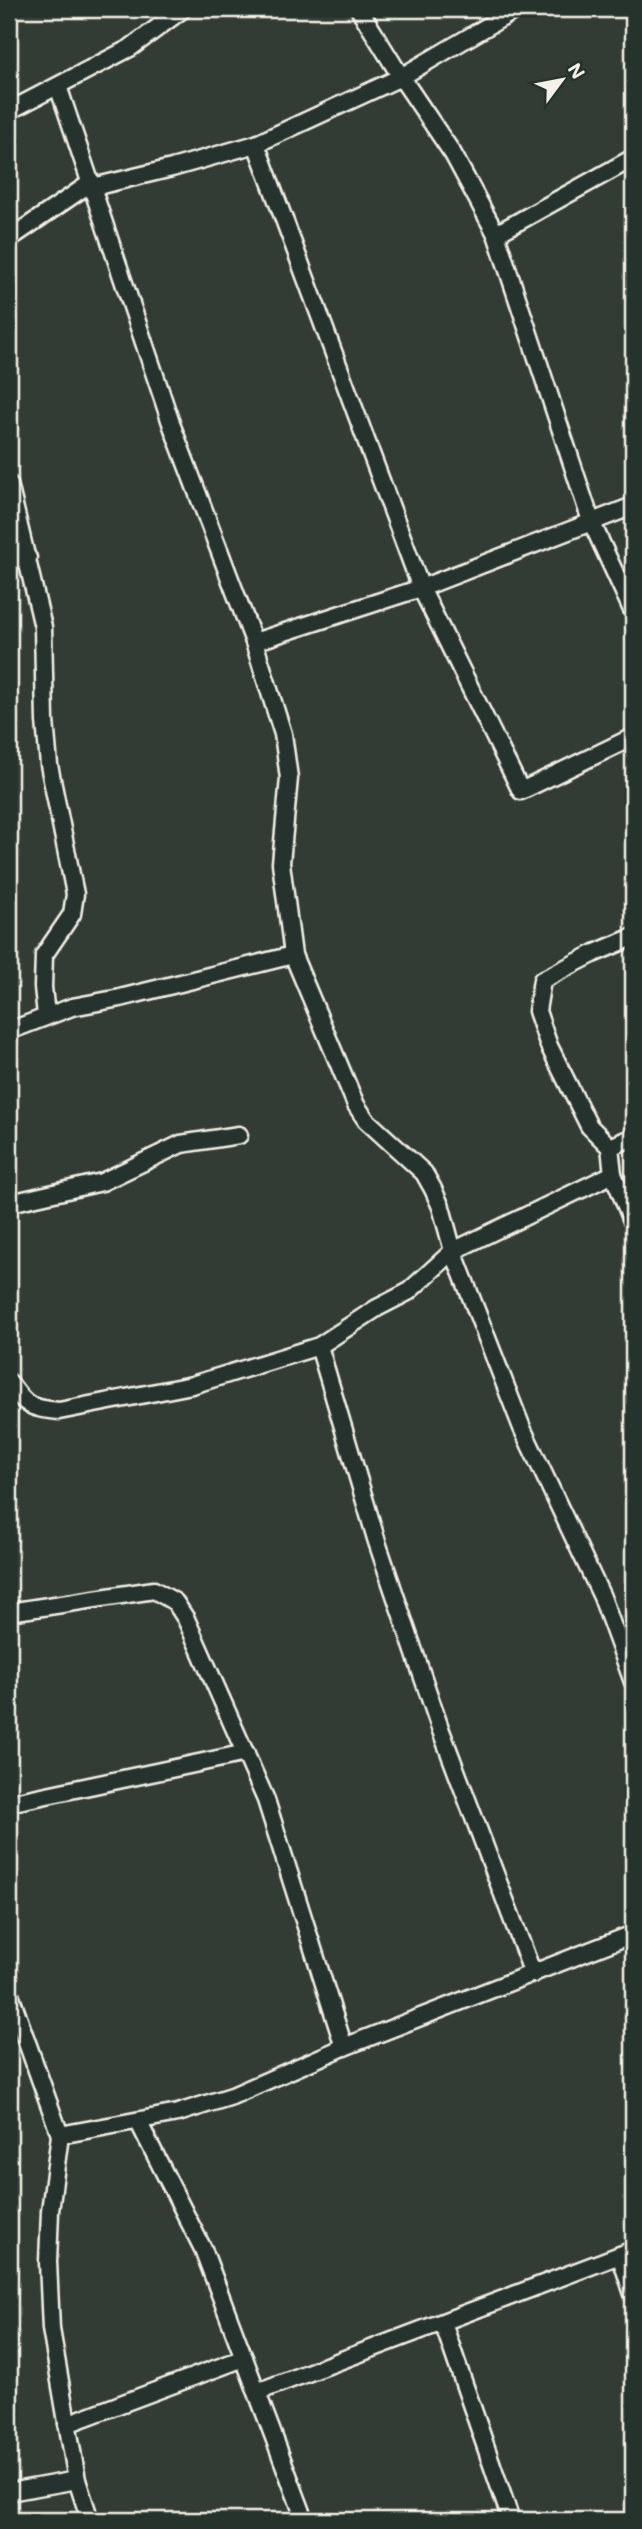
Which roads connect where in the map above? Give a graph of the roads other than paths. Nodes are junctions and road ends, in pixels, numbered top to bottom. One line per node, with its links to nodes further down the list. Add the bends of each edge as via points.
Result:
1 (183, 9): 5 (street, via 130,48)
2 (359, 9): 4 (street)
3 (517, 9): 4 (street)
4 (401, 77): 7 (street); 10 (street, via 453,154)
5 (58, 86): 6 (street); 9 (street)
6 (9, 111)
7 (256, 144): 9 (street); 17 (street)
8 (633, 158): 10 (street)
9 (92, 185): 11 (street); 19 (street, via 172,426)
10 (496, 234): 14 (street)
11 (9, 239)
12 (9, 484): 15 (street)
13 (633, 506): 14 (street)
14 (591, 521): 17 (street); 18 (street)
15 (28, 558): 16 (street); 23 (street, via 43,627 49,765 75,894 72,914 44,955)
16 (9, 559)
17 (421, 588): 19 (street); 20 (street, via 521,792)
18 (633, 612)
19 (254, 642): 22 (street, via 287,756 281,863)
20 (633, 737)
21 (633, 937): 27 (street, via 542,980 537,1011 589,1126)
22 (293, 955): 23 (street); 31 (street, via 356,1105 366,1120 424,1173 441,1207)
23 (46, 1015): 24 (street)
24 (9, 1031)
25 (239, 1135): 29 (street, via 181,1144 102,1182)
26 (633, 1137): 27 (street)
27 (610, 1147): 28 (street)
28 (613, 1174): 30 (street); 31 (street)
29 (9, 1202)
30 (633, 1223)
31 (453, 1251): 32 (street, via 408,1292); 35 (street, via 522,1428 603,1597)
32 (319, 1346): 33 (street, via 192,1385 59,1410 23,1403); 39 (street, via 377,1542 436,1716)
33 (9, 1382)
34 (9, 1612): 36 (street, via 154,1591 165,1595 186,1619)
35 (633, 1682)
36 (246, 1753): 37 (street); 41 (street, via 267,1800)
37 (9, 1803)
38 (633, 1934): 39 (street)
39 (533, 1974): 41 (street)
40 (9, 1992): 43 (street)
41 (344, 2048): 42 (street, via 232,2095)
42 (138, 2121): 43 (street); 47 (street, via 203,2249)
43 (60, 2135): 49 (street, via 48,2262 51,2329)
44 (627, 2253): 45 (street); 46 (street)
45 (633, 2294)
46 (443, 2323): 48 (street); 54 (street)
47 (244, 2358): 48 (street); 49 (street)
48 (257, 2392): 53 (street)
49 (67, 2424): 50 (street)
50 (77, 2480): 51 (street); 52 (street)
51 (9, 2492)
52 (90, 2520)
53 (305, 2520)
54 (511, 2520)

